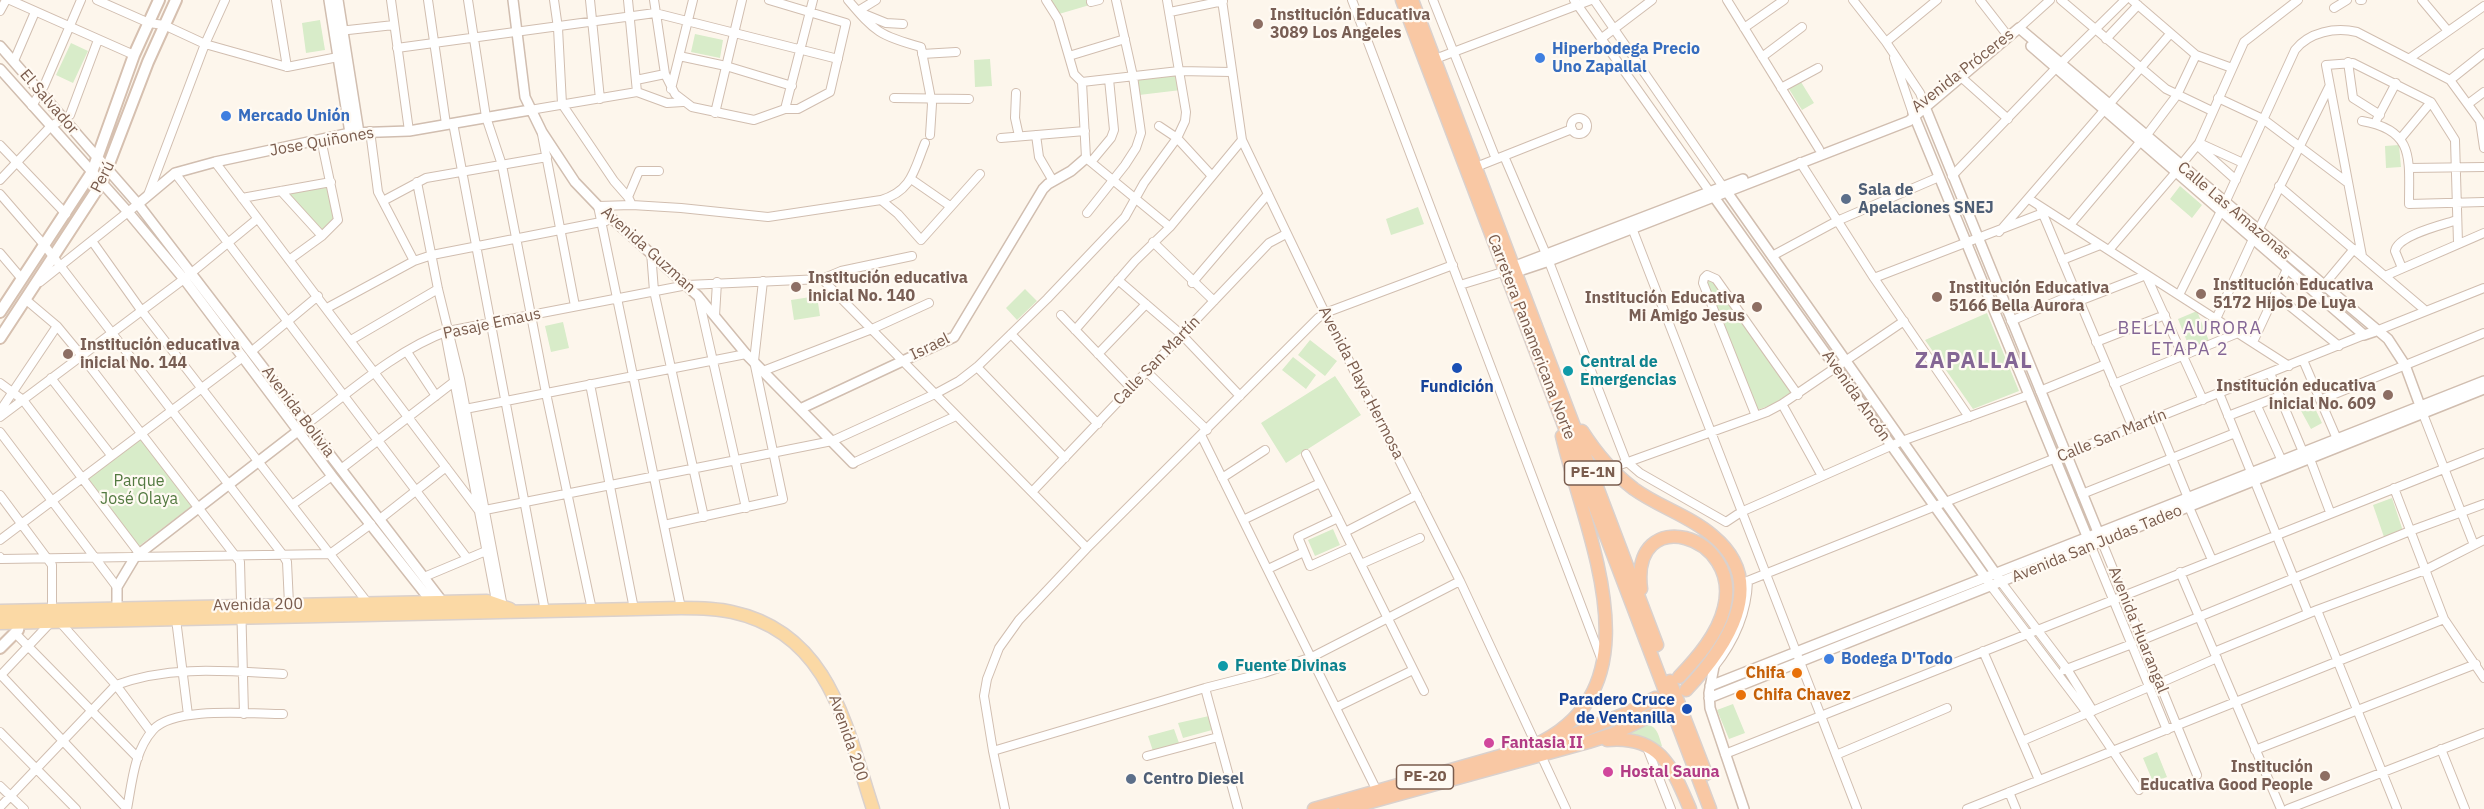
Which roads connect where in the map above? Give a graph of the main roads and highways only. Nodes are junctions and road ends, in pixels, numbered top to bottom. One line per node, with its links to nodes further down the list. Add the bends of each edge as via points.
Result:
1 (159, 0): 6 (main road, Perú, via 134,55 92,172)
2 (176, 0): 7 (main road, Perú, via 102,182 56,261 34,286)
3 (1402, 0): 5 (highway, Carretera Panamericana Norte / PE-1N)
4 (1412, 0): 5 (highway, Carretera Panamericana Norte / PE-1N)
5 (1512, 270): 8 (highway, Carretera Panamericana Norte / PE-1N)
6 (0, 312)
7 (0, 338)
8 (1566, 415): 9 (highway, Carretera Panamericana Norte / PE-1N); 19 (highway, via 1620,478 1646,498 1712,535 1731,557 1744,583 1735,618 1716,656); 23 (highway, via 1560,430 1597,565 1607,644 1595,690 1564,729); 28 (highway, Carretera Panamericana Norte / PE-1N)
9 (1643, 606): 18 (highway, via 1643,560 1659,541 1675,536 1694,540 1719,564 1726,588 1724,608 1700,652); 29 (highway, Carretera Panamericana Norte / PE-1N)
10 (441, 608): 12 (main road, Avenida 200); 12 (main road, Avenida 200, via 367,603 289,604); 24 (main road, Avenida 200, via 487,601 503,609 681,608 750,617 801,648 819,669 836,700)
11 (0, 611): 14 (main road, Avenida 200)
12 (241, 611): 13 (main road, Avenida 200); 13 (main road, Avenida 200, via 176,619)
13 (117, 614): 14 (main road, Avenida 200)
14 (55, 618): 16 (main road, Avenida 200)
15 (0, 623): 16 (main road, Avenida 200)
16 (17, 628): 17 (main road)
17 (0, 648)
18 (1679, 677)
19 (1686, 690)
20 (1655, 698): 23 (highway, via 1597,727)
21 (1660, 711): 22 (highway)
22 (1588, 742): 23 (highway, PE-20); 27 (highway, via 1618,739 1645,744 1657,751 1672,770)
23 (1538, 749): 25 (highway, PE-20); 26 (highway, PE-20)
24 (873, 809)
25 (1314, 809)
26 (1345, 809)
27 (1690, 809)
28 (1710, 809)
29 (1719, 809)

